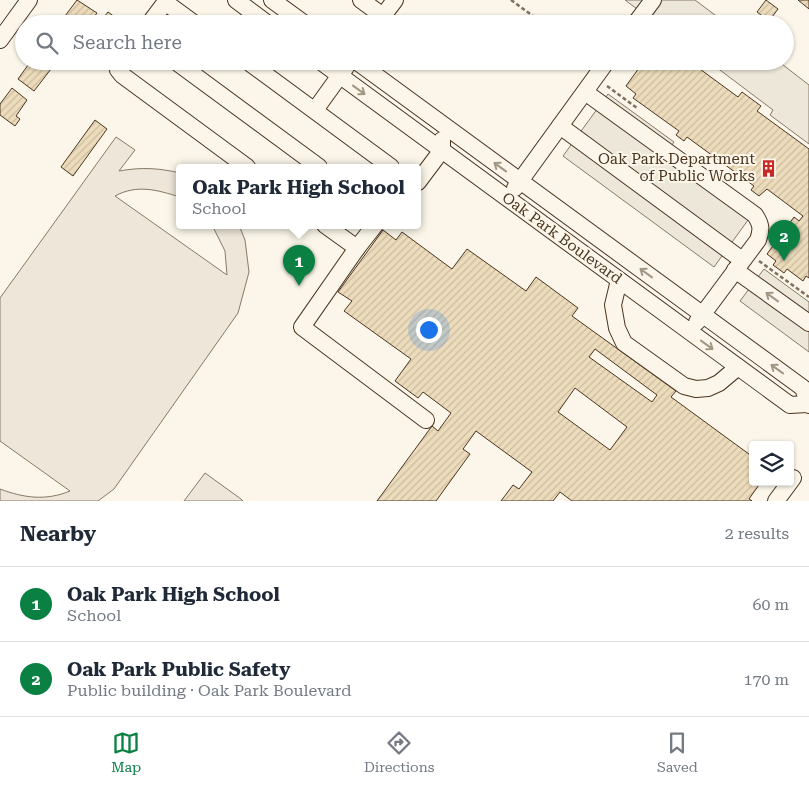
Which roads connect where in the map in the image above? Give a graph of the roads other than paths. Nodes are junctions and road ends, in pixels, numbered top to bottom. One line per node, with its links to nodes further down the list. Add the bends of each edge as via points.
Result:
1 (29, 0): 9 (street)
2 (236, 0): 8 (street)
3 (272, 0): 12 (street)
4 (361, 0): 13 (street)
5 (395, 0): 14 (street)
6 (653, 0): 15 (street)
7 (166, 1): 10 (street); 11 (street)
8 (257, 6)
9 (18, 15)
10 (156, 15)
11 (184, 15)
12 (293, 15)
13 (375, 15)
14 (384, 15)
15 (642, 15)
16 (15, 19): 17 (street)
17 (0, 40)
18 (118, 70): 31 (street)
19 (187, 70): 32 (street)
20 (259, 70): 27 (street)
21 (332, 70): 25 (street, Oak Park Boulevard)
22 (344, 70): 25 (street)
23 (368, 70): 28 (street, Oak Park Boulevard)
24 (601, 70): 26 (street)
25 (340, 76): 27 (street); 30 (street, Oak Park Boulevard, one-way to 30)
26 (585, 92): 29 (street); 40 (street, via 755,215 762,227 760,234)
27 (315, 110): 33 (street)
28 (441, 123): 30 (street); 35 (street, Oak Park Boulevard, one-way to 28)
29 (560, 126): 35 (street); 40 (street)
30 (442, 150): 34 (street); 36 (street, Oak Park Boulevard)
31 (243, 164)
32 (315, 164)
33 (387, 164)
34 (421, 178)
35 (520, 181): 36 (street); 42 (street, Oak Park Boulevard, one-way to 35)
36 (507, 198): 41 (street, Oak Park Boulevard)
37 (331, 229): 39 (street)
38 (372, 229): 39 (street)
39 (357, 248): 47 (street, via 302,327)
40 (739, 265): 42 (street); 43 (street, one-way to 40)
41 (619, 280): 44 (street, Oak Park Boulevard); 45 (street, via 613,306 616,328 632,348 684,386 696,389 719,383)
42 (702, 314): 44 (street); 46 (street, Oak Park Boulevard, one-way to 42, via 803,388)
43 (809, 323)
44 (689, 332): 45 (street, Oak Park Boulevard, one-way to 45)
45 (738, 367): 46 (street, Oak Park Boulevard, via 790,405)
46 (808, 405)
47 (426, 420)
48 (787, 486): 49 (street)
49 (776, 501)

